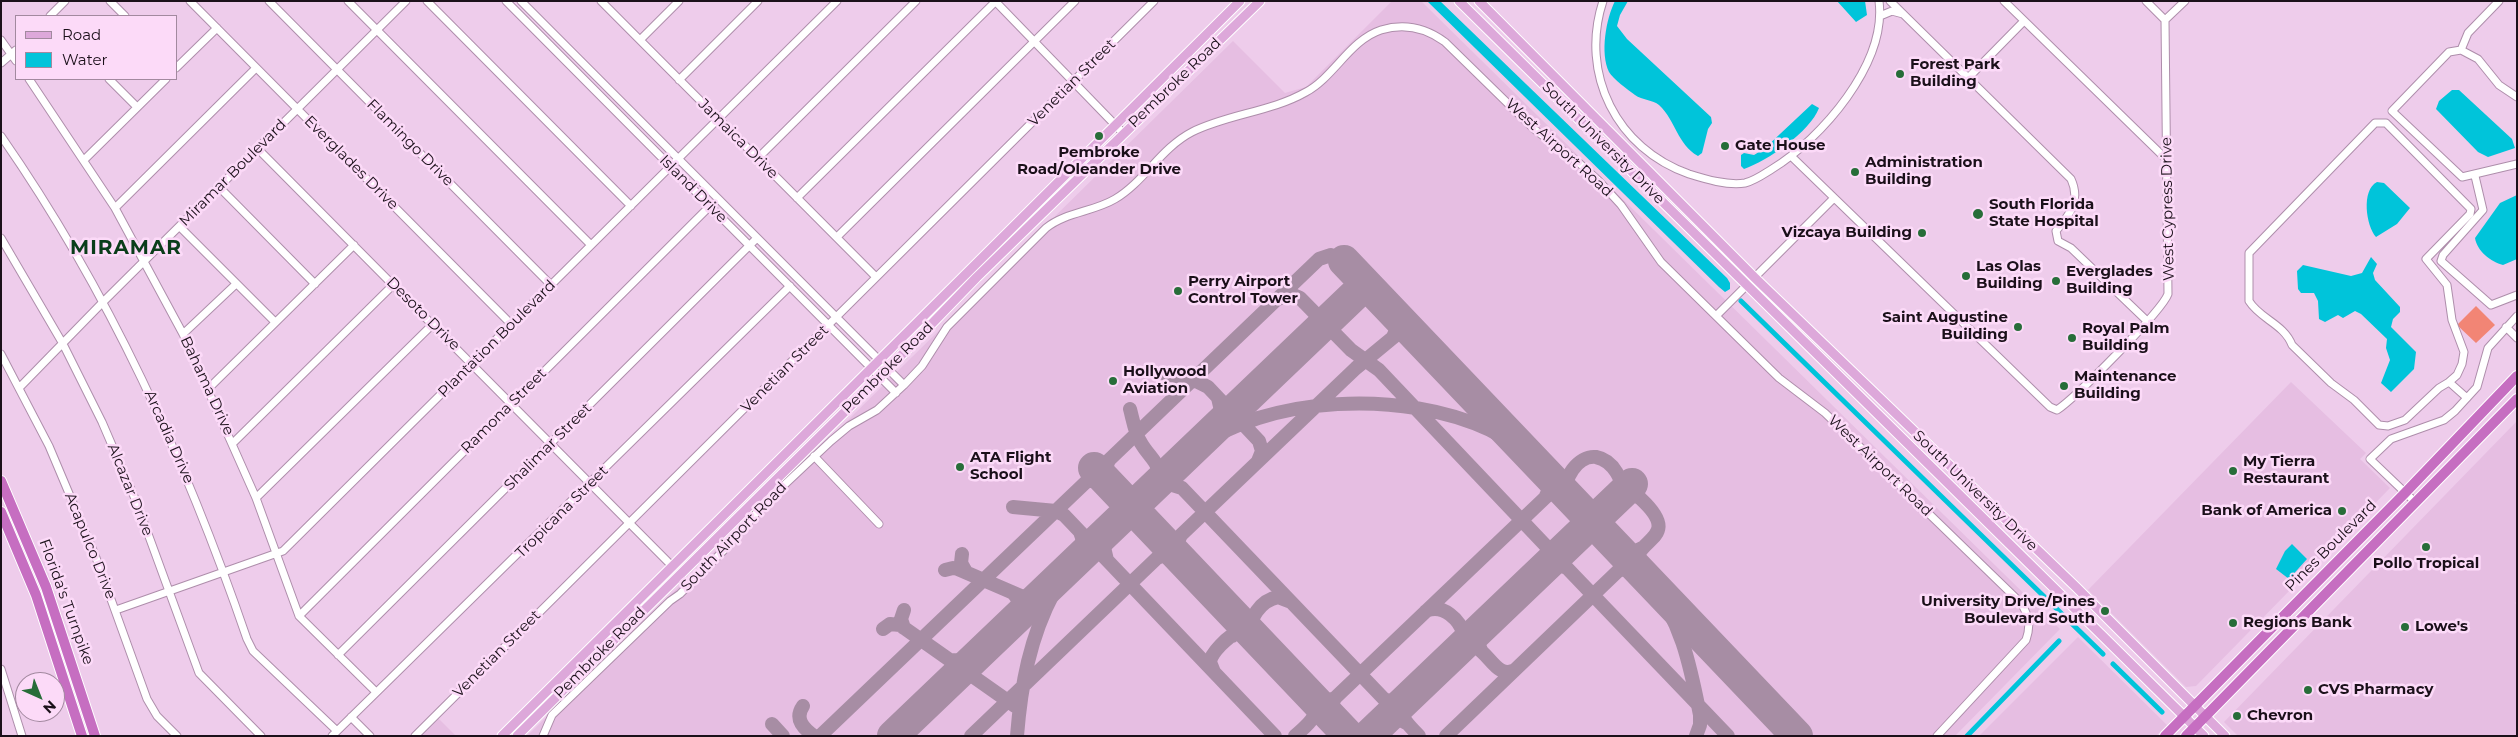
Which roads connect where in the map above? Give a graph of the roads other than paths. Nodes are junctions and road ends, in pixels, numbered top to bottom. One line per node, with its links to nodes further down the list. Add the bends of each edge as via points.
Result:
1 (65, 1): 30 (street)
2 (110, 1): 31 (street)
3 (190, 1): 36 (street, Everglades Drive)
4 (269, 1): 46 (street, Flamingo Drive)
5 (348, 1): 37 (street)
6 (406, 1): 37 (street, Miramar Boulevard)
7 (427, 1): 72 (street)
8 (506, 1): 67 (street, Island Drive)
9 (521, 1): 64 (street, Island Drive)
10 (600, 1): 39 (street, Jamaica Drive)
11 (678, 1): 39 (street)
12 (758, 1): 51 (street)
13 (837, 1): 56 (street, Plantation Boulevard)
14 (916, 1): 62 (street)
15 (995, 1): 40 (street); 70 (street)
16 (1074, 1): 40 (street)
17 (1154, 1): 52 (street, Venetian Street)
18 (1240, 1): 57 (main road, Pembroke Road)
19 (1260, 1): 58 (main road, Pembroke Road)
20 (1459, 1): 90 (main road, South University Drive)
21 (1479, 1): 84 (main road, South University Drive)
22 (1602, 1): 61 (street, via 1595,34 1596,65 1604,97 1620,124 1644,150 1660,161 1697,177 1746,183)
23 (1879, 1): 32 (street)
24 (1890, 1): 29 (street)
25 (2004, 1): 34 (street)
26 (2146, 1): 33 (street)
27 (2185, 1): 33 (street)
28 (2498, 1): 41 (street, via 2468,33)
29 (1903, 14): 32 (street, via 1892,12); 47 (street)
30 (51, 15)
31 (124, 15)
32 (1880, 16): 61 (street, via 1871,54 1848,94 1826,123)
33 (2165, 20): 63 (street, West Cypress Drive)
34 (2024, 21): 47 (street); 63 (street)
35 (1403, 27): 93 (street, West Airport Road, via 1429,32 1445,42 1534,129 1585,168 1621,205 1661,262); 113 (street, South Airport Road, via 1371,35 1318,84 1301,95 1186,135 1120,196 1050,225 992,286 947,327 922,366)
36 (217, 28): 44 (street); 45 (street, Everglades Drive)
37 (377, 30): 46 (street, Miramar Boulevard); 80 (street)
38 (1, 40): 42 (street)
39 (640, 40): 51 (street, Jamaica Drive)
40 (1034, 41): 52 (street); 78 (street)
41 (2461, 50): 53 (street, via 2478,60 2499,85); 68 (street, via 2449,52 2392,111 2459,175)
42 (15, 55): 43 (street)
43 (1, 62)
44 (178, 66)
45 (256, 68): 55 (street, Everglades Drive); 74 (street)
46 (337, 70): 55 (street, Miramar Boulevard); 88 (street, Flamingo Drive)
47 (1968, 78): 97 (street, via 2071,179 2075,192 2074,208 2056,231 2058,241 2071,248)
48 (30, 80): 65 (street, Bahama Drive)
49 (110, 80): 54 (street)
50 (165, 80): 54 (street)
51 (679, 80): 56 (street, Jamaica Drive)
52 (1074, 81): 57 (street); 83 (street, Venetian Street)
53 (2517, 97)
54 (137, 107): 65 (street)
55 (297, 109): 60 (street, Miramar Boulevard); 99 (street, Everglades Drive)
56 (718, 119): 62 (street, Jamaica Drive); 64 (street, Plantation Boulevard)
57 (1116, 125): 58 (street); 106 (main road, Pembroke Road)
58 (1123, 133): 109 (main road, Pembroke Road)
59 (1, 136): 92 (street, Arcadia Drive, via 76,252)
60 (258, 150): 69 (street, Miramar Boulevard); 79 (street, Desoto Drive)
61 (1791, 156): 71 (street)
62 (758, 158): 70 (street, Jamaica Drive)
63 (2166, 158): 97 (street, West Cypress Drive, via 2170,284 2166,300)
64 (678, 159): 67 (street, Plantation Boulevard); 77 (street, Island Drive)
65 (84, 160): 74 (street, Bahama Drive)
66 (2517, 164): 68 (street)
67 (671, 166): 72 (street, Plantation Boulevard); 73 (street, Island Drive)
68 (2475, 176): 91 (street, via 2483,210 2441,261 2494,305)
69 (219, 187): 75 (street, Miramar Boulevard); 86 (street)
70 (797, 198): 78 (street, Jamaica Drive)
71 (1834, 198): 84 (street); 97 (street, West Cypress Drive, via 2050,407 2057,410)
72 (631, 206): 80 (street, Plantation Boulevard)
73 (710, 206): 81 (street, Island Drive); 120 (street, Ramona Street)
74 (115, 208): 82 (street, Bahama Drive)
75 (180, 226): 82 (street, Miramar Boulevard); 85 (street)
76 (1, 238): 104 (street, Alcazar Drive)
77 (757, 238): 81 (street, Shalimar Street); 95 (street, Island Drive)
78 (837, 238): 83 (street, Jamaica Drive)
79 (354, 245): 86 (street); 87 (street, Desoto Drive)
80 (591, 245): 88 (street, Plantation Boulevard)
81 (750, 246): 89 (street, Island Drive); 123 (street, Shalimar Street)
82 (144, 261): 92 (street, Miramar Boulevard); 102 (street, Bahama Drive)
83 (876, 277): 95 (street, Venetian Street)
84 (1754, 278): 90 (street); 149 (main road, South University Drive, via 2076,587)
85 (236, 284): 96 (street); 102 (street)
86 (315, 284): 96 (street)
87 (393, 285): 98 (street, Desoto Drive); 122 (street)
88 (551, 285): 99 (street, Plantation Boulevard)
89 (790, 286): 100 (street, Island Drive); 126 (street, Tropicana Street)
90 (1747, 286): 93 (street); 150 (main road, South University Drive)
91 (2517, 295)
92 (103, 302): 104 (street, Miramar Boulevard); 136 (street, Arcadia Drive, via 186,473)
93 (1716, 316): 165 (street, West Airport Road, via 1780,378 1825,413 2028,614 2030,627 2022,648)
94 (2517, 316): 101 (street)
95 (836, 318): 100 (street, Venetian Street); 106 (street, Island Drive)
96 (274, 322): 115 (street)
97 (2147, 322)
98 (433, 324): 107 (street, Desoto Drive); 128 (street)
99 (511, 324): 107 (street, Plantation Boulevard)
100 (828, 326): 108 (street, Island Drive); 131 (street, Venetian Street)
101 (2506, 327): 103 (street); 118 (street, via 2488,348 2477,387)
102 (183, 334): 115 (street, Bahama Drive)
103 (2517, 338)
104 (63, 344): 114 (street, Miramar Boulevard); 137 (street, Alcazar Drive, via 106,431)
105 (1, 354): 114 (street, Acapulco Drive)
106 (879, 361): 108 (main road, Pembroke Road); 109 (street, Island Drive)
107 (472, 364): 120 (street, Desoto Drive); 133 (street, Plantation Boulevard, via 283,551)
108 (871, 369): 111 (street, Island Drive); 135 (main road, Pembroke Road)
109 (888, 369): 111 (main road, Pembroke Road); 113 (street)
110 (2517, 376): 127 (highway, Pines Boulevard)
111 (879, 377): 117 (street); 143 (main road, Pembroke Road)
112 (2450, 382): 112 (street, via 2458,374 2464,352 2452,320 2447,285 2426,259 2470,214 2471,209 2386,124 2375,123 2249,253 2249,301 2289,336 2292,345 2331,383 2379,425 2388,426 2405,420 2439,388); 118 (street)
113 (904, 385): 117 (street, South Airport Road)
114 (19, 388): 140 (street, Acapulco Drive, via 49,446)
115 (209, 388): 122 (street, Bahama Drive)
116 (2517, 390): 121 (highway, via 2492,420)
117 (896, 393): 124 (street, South Airport Road, via 877,410 843,430)
118 (2467, 398): 127 (street, via 2444,420 2391,439 2370,459)
119 (2517, 399): 121 (highway, Pines Boulevard)
120 (511, 404): 123 (street, Desoto Drive); 142 (street, Ramona Street)
121 (2490, 427): 129 (highway, Pines Boulevard)
122 (233, 443): 128 (street, Bahama Drive)
123 (551, 443): 126 (street, Desoto Drive); 145 (street, Shalimar Street)
124 (814, 456): 132 (street); 164 (street, South Airport Road, via 680,594 556,711)
125 (1, 481): 157 (highway, Florida's Turnpike, via 49,595)
126 (590, 484): 131 (street, Desoto Drive); 148 (street, Tropicana Street)
127 (2405, 493): 129 (street); 134 (highway, Pines Boulevard)
128 (256, 498): 133 (street, Bahama Drive)
129 (2416, 503): 139 (highway, Pines Boulevard)
130 (1, 512): 156 (highway, Florida's Turnpike, via 39,604)
131 (630, 522): 135 (street, Desoto Drive); 161 (street, Venetian Street)
132 (879, 524)
133 (276, 554): 136 (street, Plantation Boulevard); 142 (street, Bahama Drive)
134 (2342, 557): 138 (highway, Pines Boulevard); 139 (highway, via 2340,566 2306,601)
135 (671, 565): 141 (main road, Pembroke Road); 143 (main road, via 670,577 637,610)
136 (224, 572): 137 (street, Plantation Boulevard); 154 (street, Arcadia Drive, via 254,651)
137 (170, 591): 140 (street, Plantation Boulevard); 159 (street, Alcazar Drive, via 199,673)
138 (2296, 602): 144 (highway, via 2299,608); 149 (highway, Pines Boulevard)
139 (2308, 609): 144 (highway, Pines Boulevard)
140 (116, 610): 158 (street, Acapulco Drive, via 147,699 157,716)
141 (624, 613): 146 (main road, via 622,622 592,652); 162 (main road, Pembroke Road)
142 (299, 616): 145 (street, Bahama Drive)
143 (630, 623): 146 (main road, Pembroke Road)
144 (2291, 627): 151 (highway, Pines Boulevard)
145 (338, 654): 148 (street, Bahama Drive)
146 (592, 661): 163 (main road, Pembroke Road)
147 (1, 669): 155 (street)
148 (376, 692): 152 (street, Tropicana Street)
149 (2194, 706): 150 (highway, Pines Boulevard); 151 (main road, South University Drive)
150 (2184, 716): 153 (main road, South University Drive); 166 (highway, Pines Boulevard)
151 (2204, 716): 153 (highway, Pines Boulevard); 169 (main road, South University Drive)
152 (352, 718): 154 (street, Tropicana Street); 160 (street)
153 (2195, 726): 167 (highway, Pines Boulevard); 168 (main road, South University Drive)
154 (335, 733)
155 (22, 736)
156 (82, 736)
157 (96, 736)
158 (177, 736)
159 (261, 736)
160 (370, 736)
161 (415, 736)
162 (502, 736)
163 (517, 736)
164 (543, 736)
165 (1937, 736)
166 (2165, 736)
167 (2186, 736)
168 (2204, 736)
169 (2225, 736)

